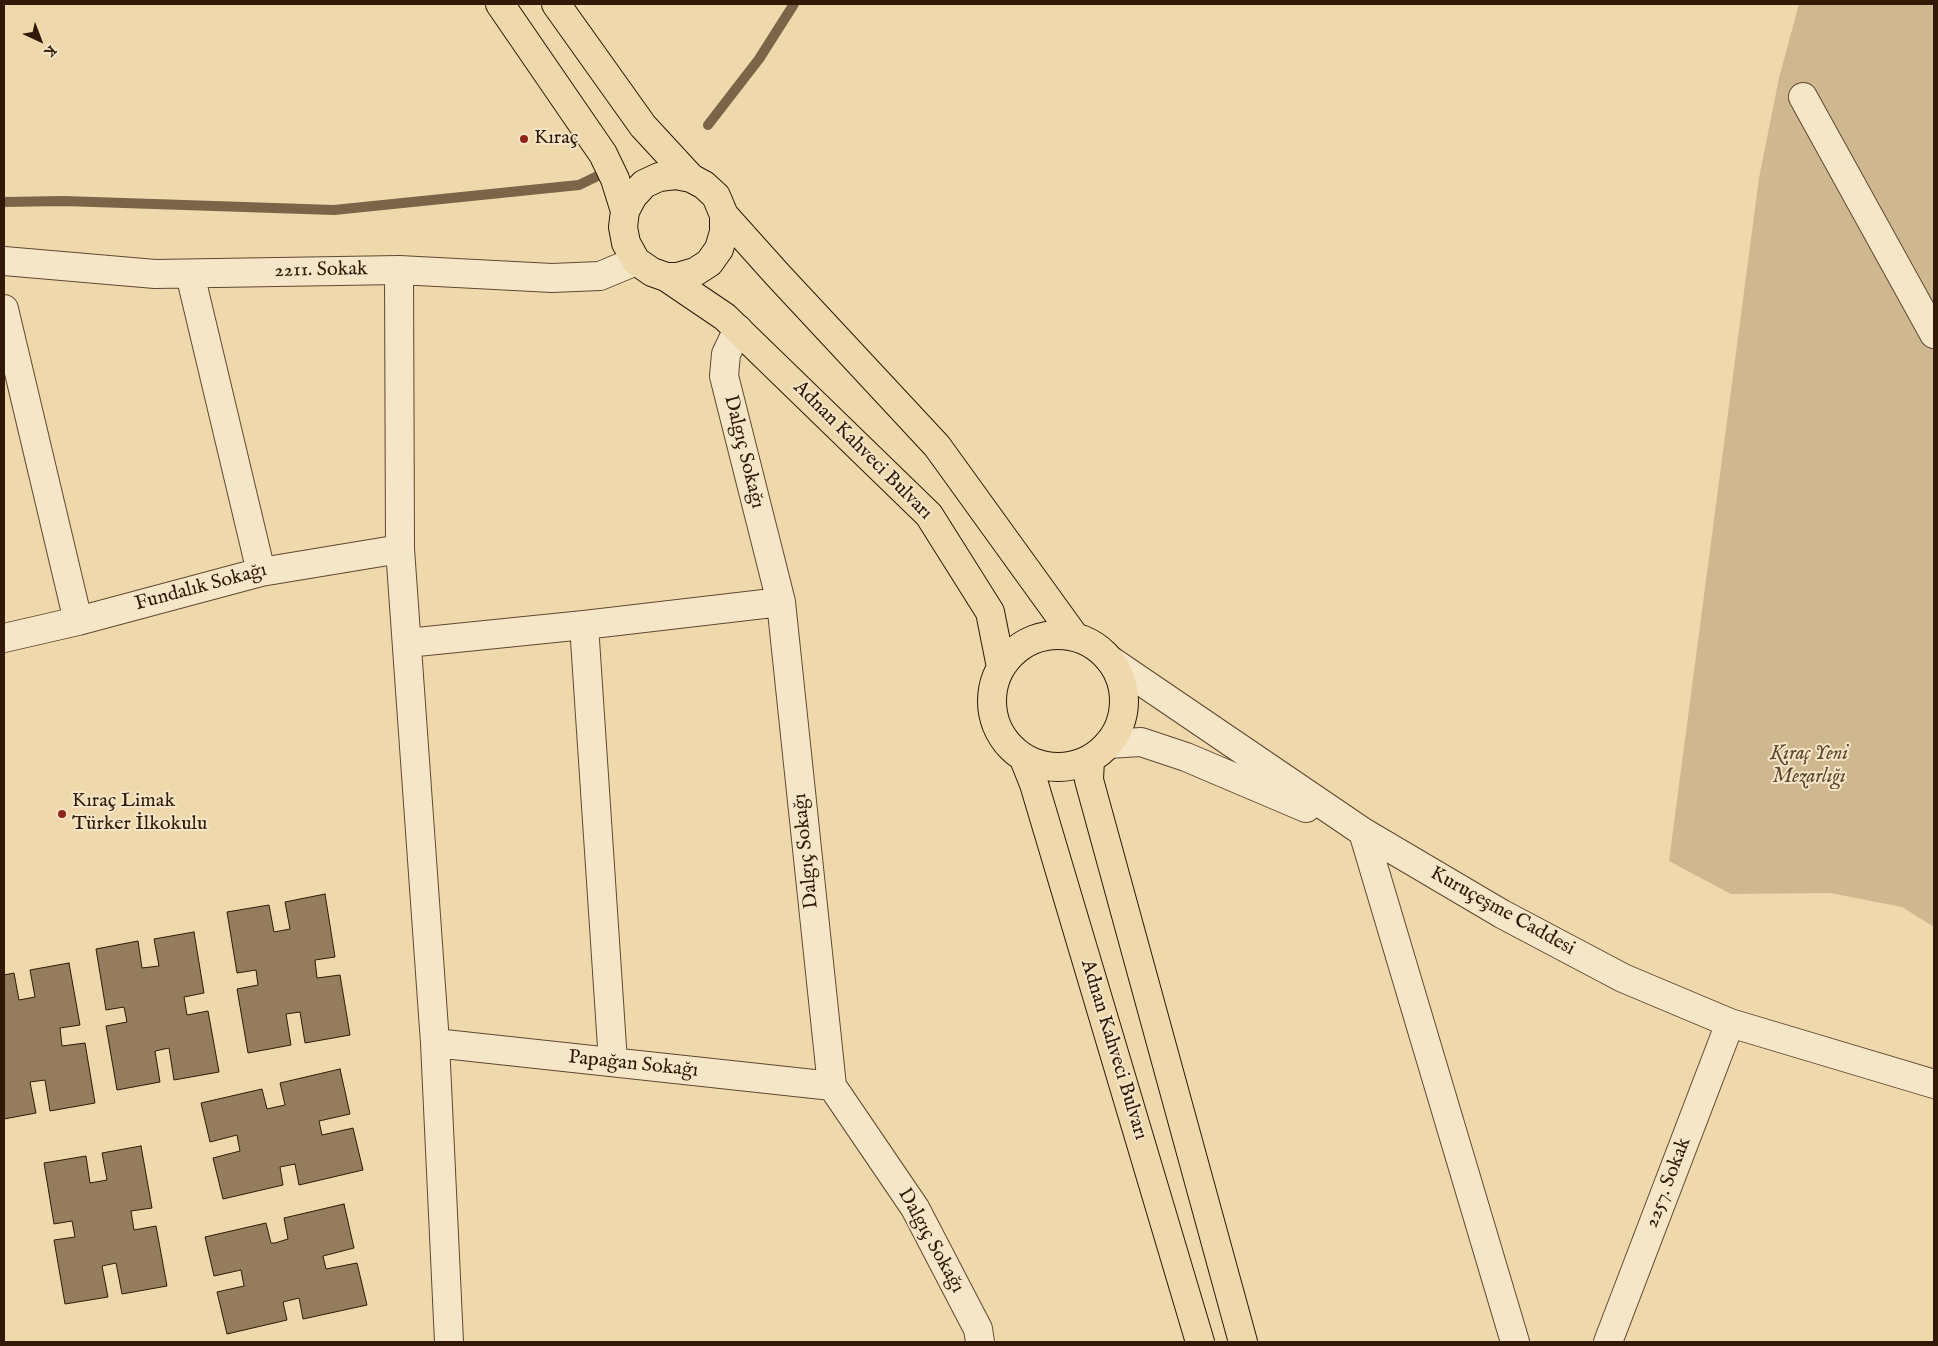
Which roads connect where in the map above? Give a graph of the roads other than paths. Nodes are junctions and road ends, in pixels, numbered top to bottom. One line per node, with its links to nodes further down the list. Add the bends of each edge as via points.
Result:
1 (500, 4): 5 (main road, via 603,154)
2 (556, 4): 4 (main road, via 643,126)
3 (1803, 97): 14 (street)
4 (691, 178): 5 (main road, via 676,175 660,177 644,184); 6 (main road, via 716,196)
5 (625, 211): 8 (main road, via 626,243)
6 (724, 215): 11 (main road, via 720,249 709,263 695,272); 20 (main road, via 937,446)
7 (4, 261): 10 (street, 2211. Sokak)
8 (636, 261): 9 (street, 2211. Sokak, via 600,276 552,278); 11 (main road)
9 (398, 270): 10 (street, 2211. Sokak); 15 (street)
10 (190, 274): 16 (street)
11 (666, 277): 13 (main road, Adnan Kahveci Bulvarı)
12 (4, 309): 18 (street)
13 (738, 329): 17 (street, Dalgıç Sokağı, via 726,354 724,376); 24 (main road, Adnan Kahveci Bulvarı, via 929,515 990,612)
14 (1934, 334)
15 (400, 549): 16 (street, Fundalık Sokağı); 22 (street)
16 (261, 572): 18 (street, Fundalık Sokağı)
17 (781, 602): 19 (street); 32 (street, Dalgıç Sokağı)
18 (78, 621): 21 (street, Fundalık Sokağı)
19 (584, 625): 22 (street); 30 (street)
20 (1075, 637): 23 (main road, via 1094,646); 24 (main road, via 1054,635 1034,640 1015,651)
21 (4, 638)
22 (407, 643): 29 (street)
23 (1110, 660): 25 (main road, via 1121,680 1124,703 1120,725); 27 (street, Kuruçeşme Caddesi)
24 (1001, 667): 26 (main road, via 993,686 992,707 997,728 1008,745)
25 (1099, 752): 26 (main road, via 1069,767 1046,767); 27 (street, via 1141,742); 36 (main road, via 1089,780)
26 (1024, 759): 35 (main road, Adnan Kahveci Bulvarı)
27 (1363, 832): 28 (street, Kuruçeşme Caddesi, via 1502,914 1615,974); 37 (street)
28 (1730, 1023): 31 (street, Kuruçeşme Caddesi); 38 (street, 2257. Sokak)
29 (435, 1043): 30 (street, Papağan Sokağı); 33 (street)
30 (613, 1062): 32 (street, Papağan Sokağı)
31 (1934, 1084)
32 (832, 1086): 34 (street, Dalgıç Sokağı, via 915,1208 978,1329)
33 (448, 1342)
34 (980, 1342)
35 (1200, 1342)
36 (1243, 1342)
37 (1515, 1342)
38 (1608, 1342)

